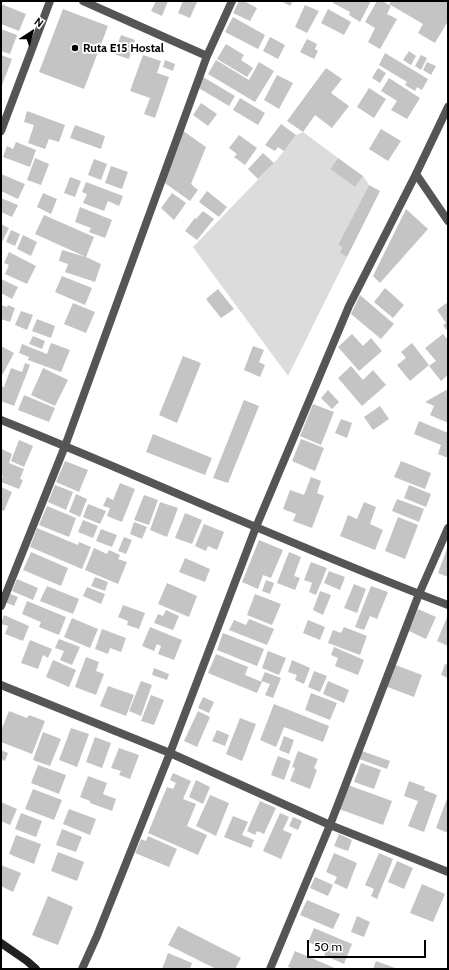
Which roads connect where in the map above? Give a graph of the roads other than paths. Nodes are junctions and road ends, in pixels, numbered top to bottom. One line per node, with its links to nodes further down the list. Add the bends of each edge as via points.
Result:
1 (50, 1): 6 (street)
2 (83, 1): 4 (street)
3 (232, 1): 4 (street)
4 (207, 56): 10 (street)
5 (448, 107): 7 (street)
6 (1, 131)
7 (416, 174): 8 (street); 11 (street, via 349,306)
8 (448, 221)
9 (1, 420): 10 (street)
10 (65, 446): 11 (street); 15 (street)
11 (256, 527): 13 (street); 17 (street)
12 (448, 528): 13 (street)
13 (419, 594): 14 (street); 18 (street)
14 (448, 605)
15 (1, 606)
16 (1, 685): 17 (street)
17 (170, 753): 18 (street); 22 (street)
18 (330, 825): 19 (street); 23 (street)
19 (448, 872)
20 (1, 943): 21 (street)
21 (36, 969)
22 (82, 969)
23 (270, 969)

